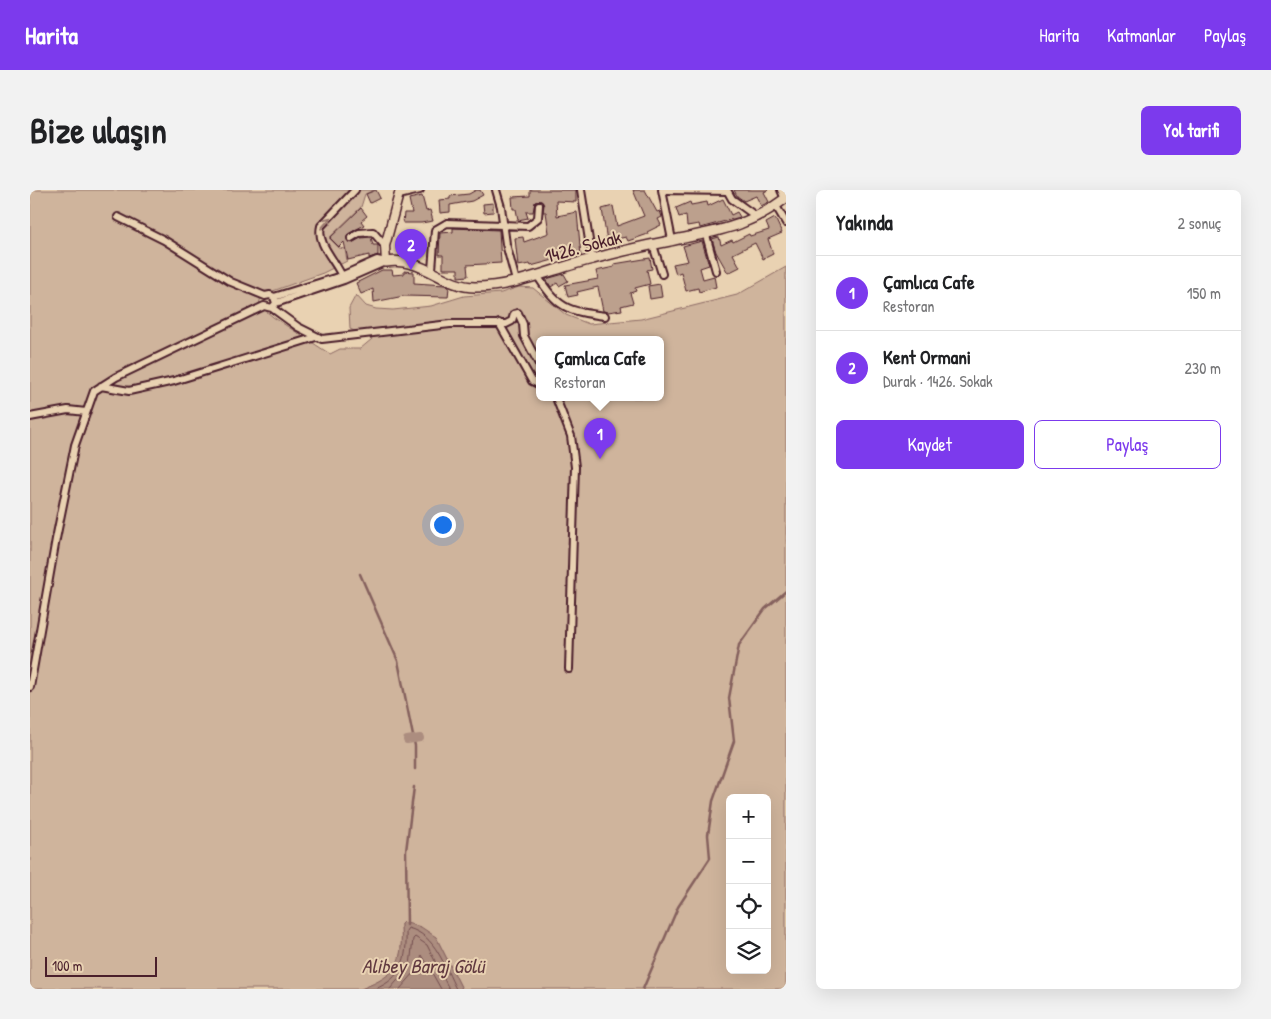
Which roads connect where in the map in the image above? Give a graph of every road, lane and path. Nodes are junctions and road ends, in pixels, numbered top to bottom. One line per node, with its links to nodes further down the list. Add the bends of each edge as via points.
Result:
1 (354, 190): 27 (street, one-way to 1, via 319,234 321,226)
2 (420, 190): 8 (street)
3 (496, 190): 15 (street)
4 (581, 190): 21 (street)
5 (664, 190): 6 (street); 18 (street)
6 (727, 190): 13 (street, via 732,200)
7 (781, 190): 9 (street)
8 (399, 192): 20 (street)
9 (786, 198): 11 (main road, 1426. Sokak)
10 (539, 205): 15 (street, via 538,218 528,226)
11 (776, 206): 13 (main road, 1426. Sokak); 14 (street)
12 (118, 217): 29 (street, via 172,244 231,282)
13 (757, 218): 16 (main road, 1426. Sokak)
14 (786, 223)
15 (503, 225): 23 (street, via 447,223 435,230); 28 (street)
16 (706, 235): 18 (main road, 1426. Sokak); 24 (street)
17 (350, 238): 20 (street, via 359,233 373,232)
18 (672, 240): 19 (main road, 1426. Sokak)
19 (653, 245): 21 (main road, 1426. Sokak); 25 (street)
20 (384, 246): 22 (street)
21 (592, 259): 26 (main road, 1426. Sokak)
22 (386, 262): 23 (main road, 1426. Sokak, via 398,260); 27 (street, via 377,260)
23 (432, 270): 28 (main road, 1426. Sokak, via 456,283 473,287)
24 (716, 271)
25 (662, 274)
26 (537, 275): 28 (main road, 1426. Sokak); 32 (street, via 549,295 565,308)
27 (343, 278): 30 (street)
28 (516, 281)
29 (265, 296): 30 (street, via 270,295); 31 (street)
30 (274, 303): 31 (street); 34 (street)
31 (264, 306): 37 (street)
32 (604, 316)
33 (499, 323): 34 (street, via 450,324 322,339); 35 (street, via 512,321 518,312 524,336); 36 (street)
34 (316, 337): 37 (street, via 129,392)
35 (536, 358)
36 (536, 383)
37 (101, 386): 39 (street, via 89,398)
38 (557, 401): 41 (street, via 571,436 575,468)
39 (86, 412): 40 (street, via 68,410); 42 (street, via 75,445)
40 (30, 417)
41 (569, 669)
42 (30, 687)

